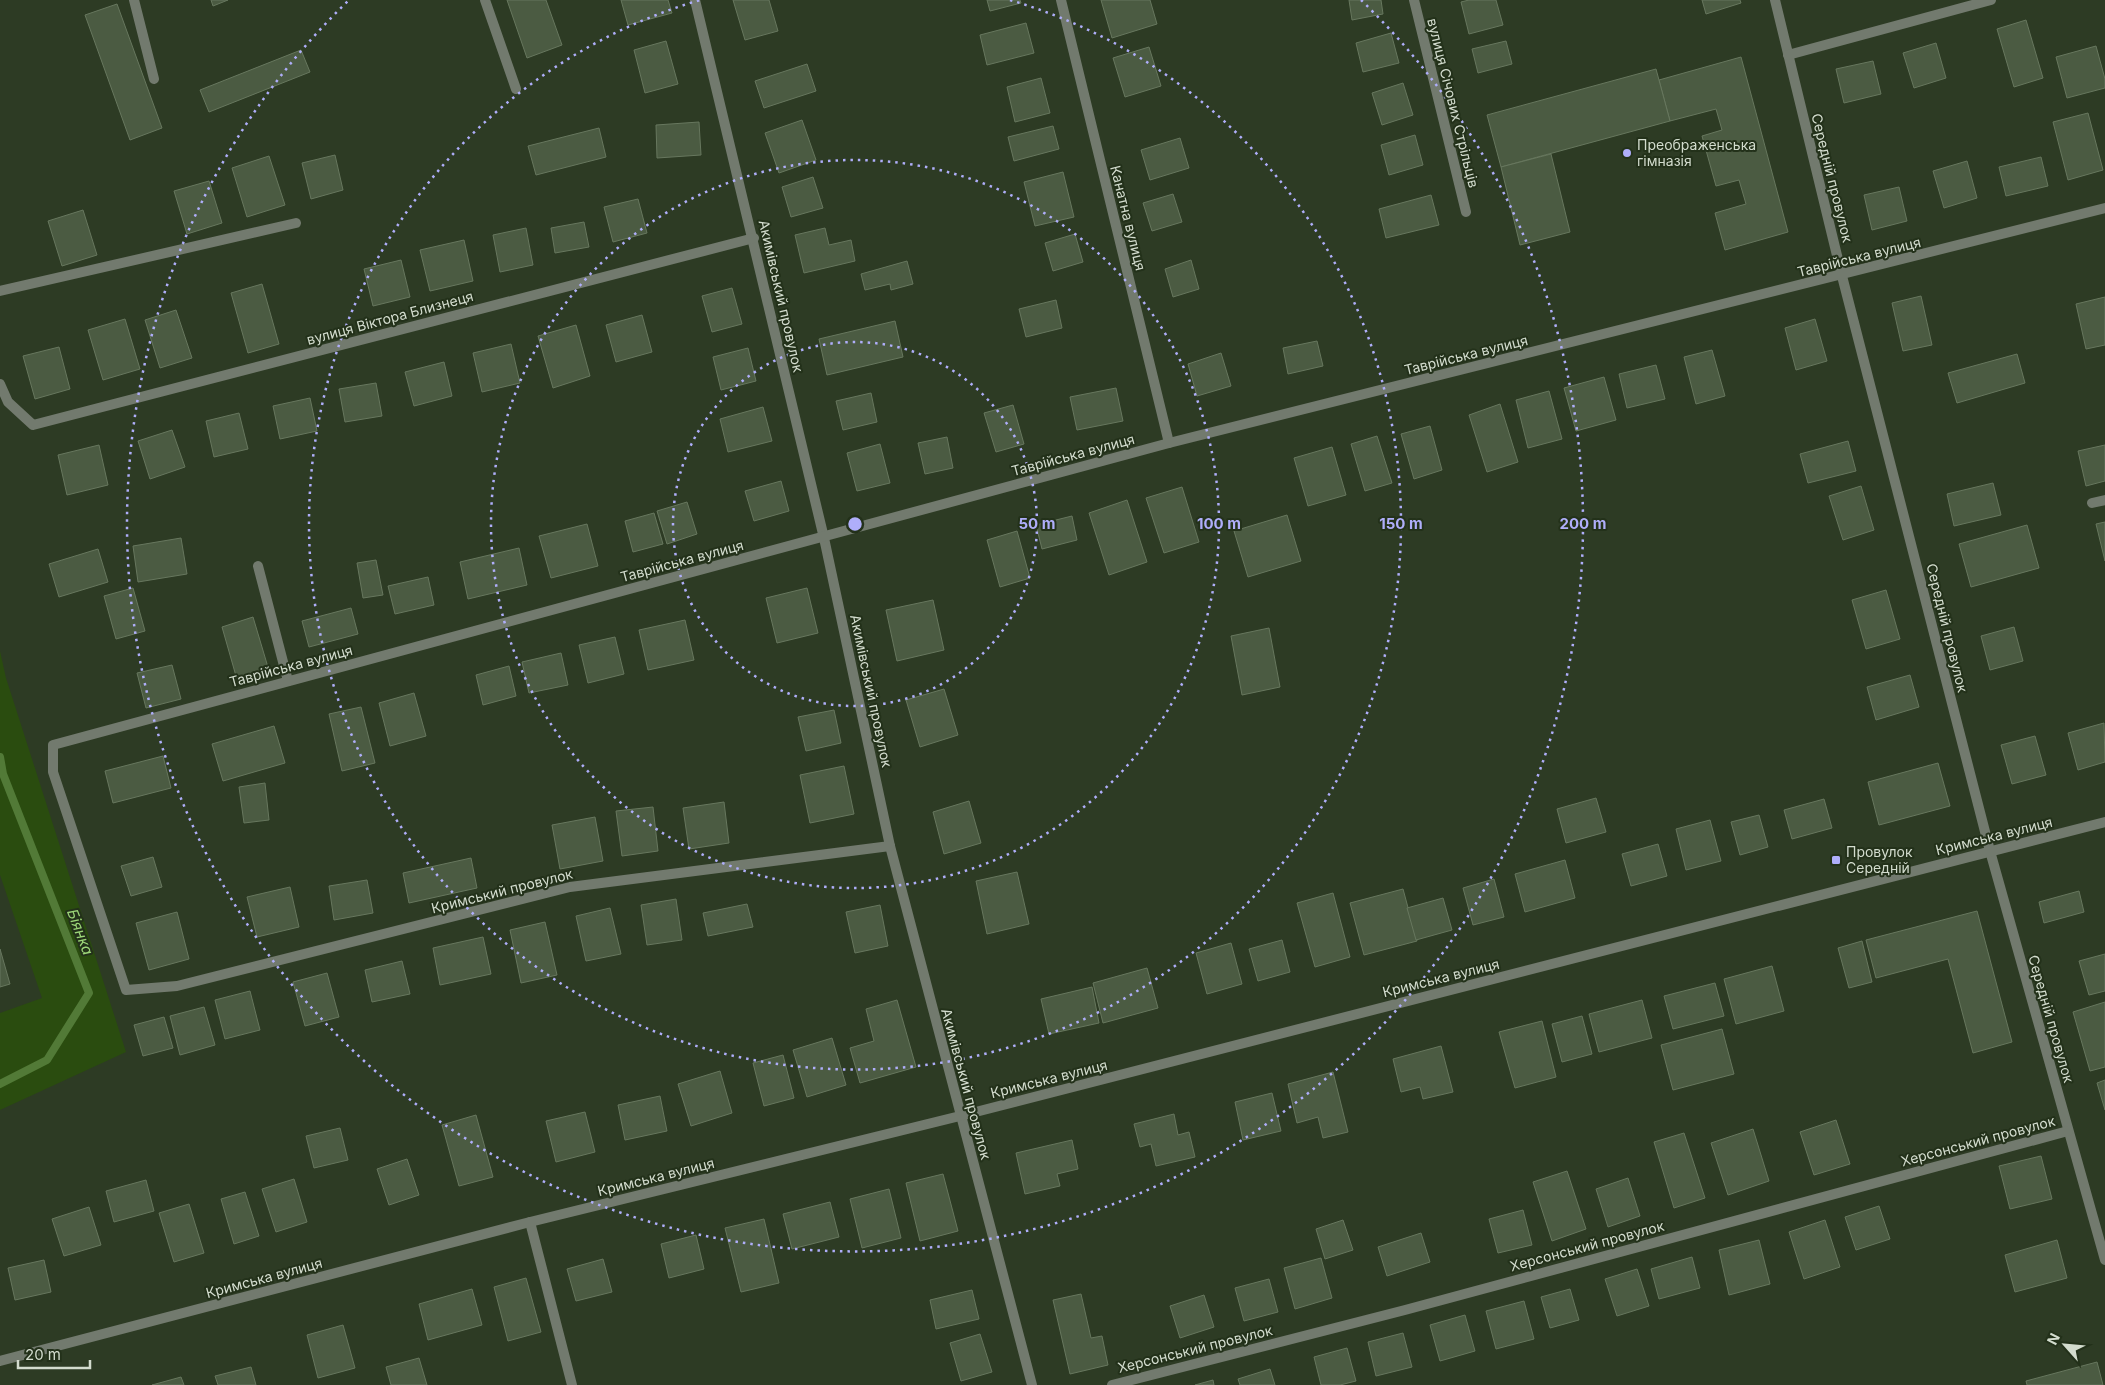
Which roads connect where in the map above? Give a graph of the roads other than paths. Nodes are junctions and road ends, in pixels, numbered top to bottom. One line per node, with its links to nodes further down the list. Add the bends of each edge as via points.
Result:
1 (134, 0): 9 (street)
2 (485, 0): 10 (street)
3 (695, 0): 14 (street, Акимівський провулок)
4 (1061, 0): 18 (street, Канатна вулиця)
5 (1414, 0): 12 (street, вулиця Січових Стрільців)
6 (1775, 0): 8 (street, Середній провулок)
7 (1991, 0): 8 (street)
8 (1788, 55): 15 (street, Середній провулок)
9 (154, 79)
10 (516, 89)
11 (2105, 208): 15 (street, Таврійська вулиця)
12 (1466, 212)
13 (296, 223): 16 (street)
14 (754, 238): 17 (street, вулиця Віктора Близнеця, via 33,425 8,402); 21 (street, Акимівський провулок)
15 (1842, 276): 18 (street, Таврійська вулиця); 26 (street, Середній провулок)
16 (0, 291)
17 (0, 384)
18 (1169, 443): 21 (street, Таврійська вулиця)
19 (2105, 500): 20 (street)
20 (2092, 503)
21 (824, 538): 23 (street, Таврійська вулиця); 25 (street, Акимівський провулок)
22 (258, 566): 23 (street)
23 (288, 681): 27 (street, Таврійська вулиця, via 53,744 53,772)
24 (2105, 822): 26 (street, Кримська вулиця)
25 (890, 846): 27 (street, Кримський провулок, via 570,887 177,986); 28 (street, Акимівський провулок)
26 (1990, 852): 28 (street, Кримська вулиця); 29 (street, Середній провулок)
27 (126, 990)
28 (960, 1116): 30 (street, Кримська вулиця); 34 (street, Акимівський провулок)
29 (2068, 1130): 31 (street, Середній провулок); 35 (street, Херсонський провулок, via 1405,1310)
30 (530, 1222): 32 (street, Кримська вулиця); 33 (street)
31 (2105, 1260)
32 (0, 1361)
33 (572, 1385)
34 (1032, 1385)
35 (1112, 1385)

